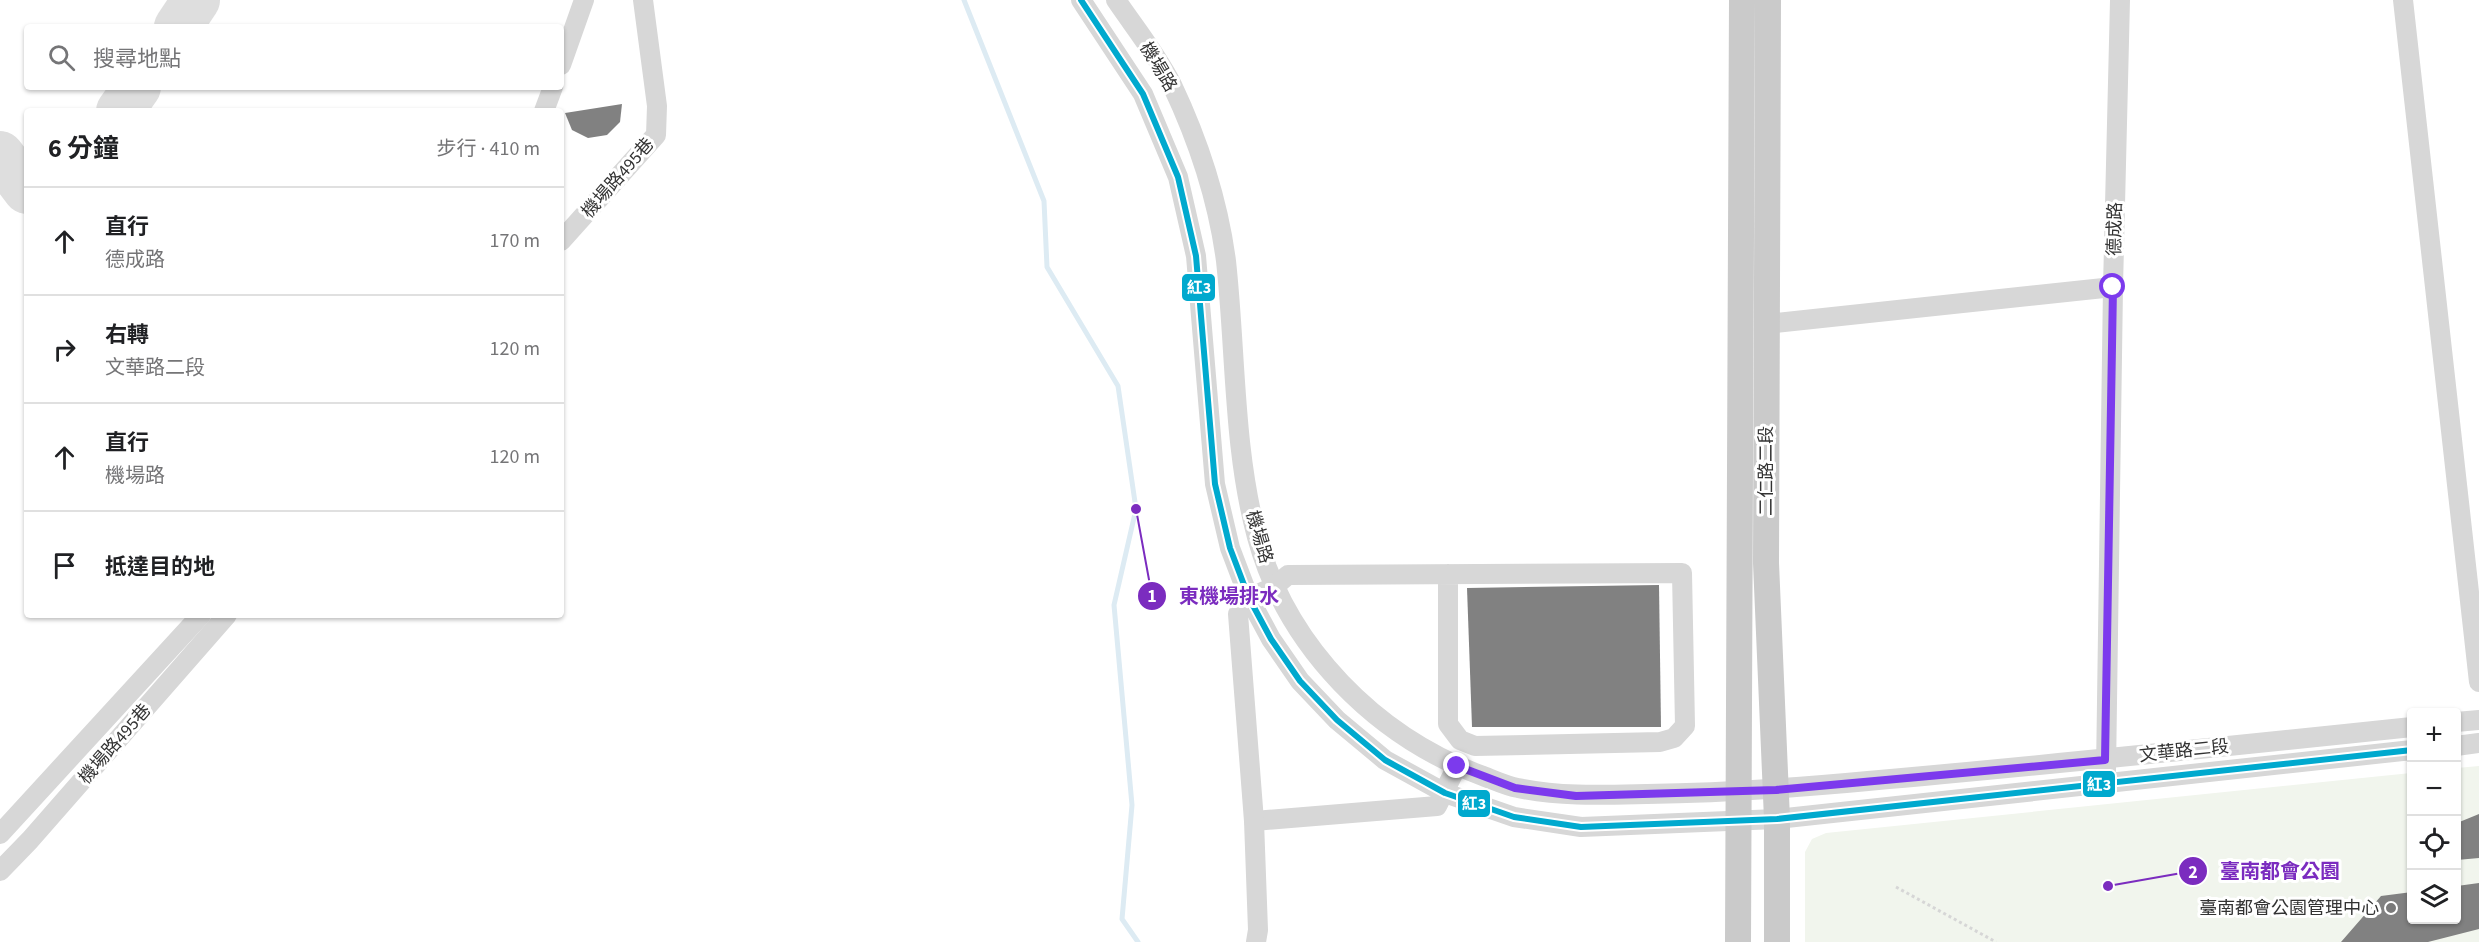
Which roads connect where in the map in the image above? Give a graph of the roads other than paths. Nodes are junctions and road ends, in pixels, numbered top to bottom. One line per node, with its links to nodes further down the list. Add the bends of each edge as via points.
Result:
1 (584, 0): 9 (street)
2 (643, 0): 12 (street, 機場路495巷, via 657,106 656,135)
3 (1081, 0): 17 (street, 機場路, via 1143,94 1178,177 1196,256 1215,484 1230,548)
4 (1116, 0): 16 (street, 機場路, via 1170,82 1208,173 1225,256 1244,483)
5 (1742, 0): 31 (main road, 二仁路二段)
6 (1768, 0): 14 (main road, 二仁路二段)
7 (2121, 0): 13 (street, 德成路)
8 (2403, 0): 20 (street)
9 (564, 57)
10 (552, 90): 11 (street)
11 (545, 108)
12 (564, 238)
13 (2113, 287): 14 (street); 27 (street, 德成路)
14 (1766, 324): 30 (main road, 二仁路二段, via 1766,563)
15 (1448, 574): 15 (street, via 1682,573 1685,726 1674,738 1660,742 1474,746 1460,740 1448,724); 16 (street, via 1288,575)
16 (1274, 587): 17 (street); 28 (street, 機場路, via 1303,636 1351,694 1410,742)
17 (1249, 598): 32 (street, 機場路, via 1270,639 1300,681 1337,720 1385,760); 34 (street, via 1238,614)
18 (198, 618): 36 (street)
19 (224, 618): 37 (street, 機場路495巷)
20 (2479, 682)
21 (2479, 720): 22 (street)
22 (2461, 722)
23 (2407, 728): 27 (street, 文華路二段)
24 (2479, 743): 25 (street)
25 (2461, 745)
26 (2407, 751): 29 (street, 文華路二段)
27 (2105, 760): 29 (street, 德成路); 30 (street, 文華路二段)
28 (1457, 766): 31 (street, 機場路, via 1515,788 1576,796); 32 (street)
29 (2107, 782): 33 (street, 文華路二段)
30 (1776, 790): 31 (street, 機場路); 33 (main road, 二仁路二段)
31 (1739, 792): 35 (main road, 二仁路二段)
32 (1445, 793): 34 (street, via 1437,806); 35 (street, 機場路, via 1514,817 1581,827)
33 (1777, 819): 35 (street, 機場路); 40 (main road, 二仁路二段)
34 (1254, 821): 38 (street)
35 (1738, 822): 39 (main road, 二仁路二段)
36 (0, 834)
37 (0, 871)
38 (1256, 942)
39 (1738, 942)
40 (1777, 942)

